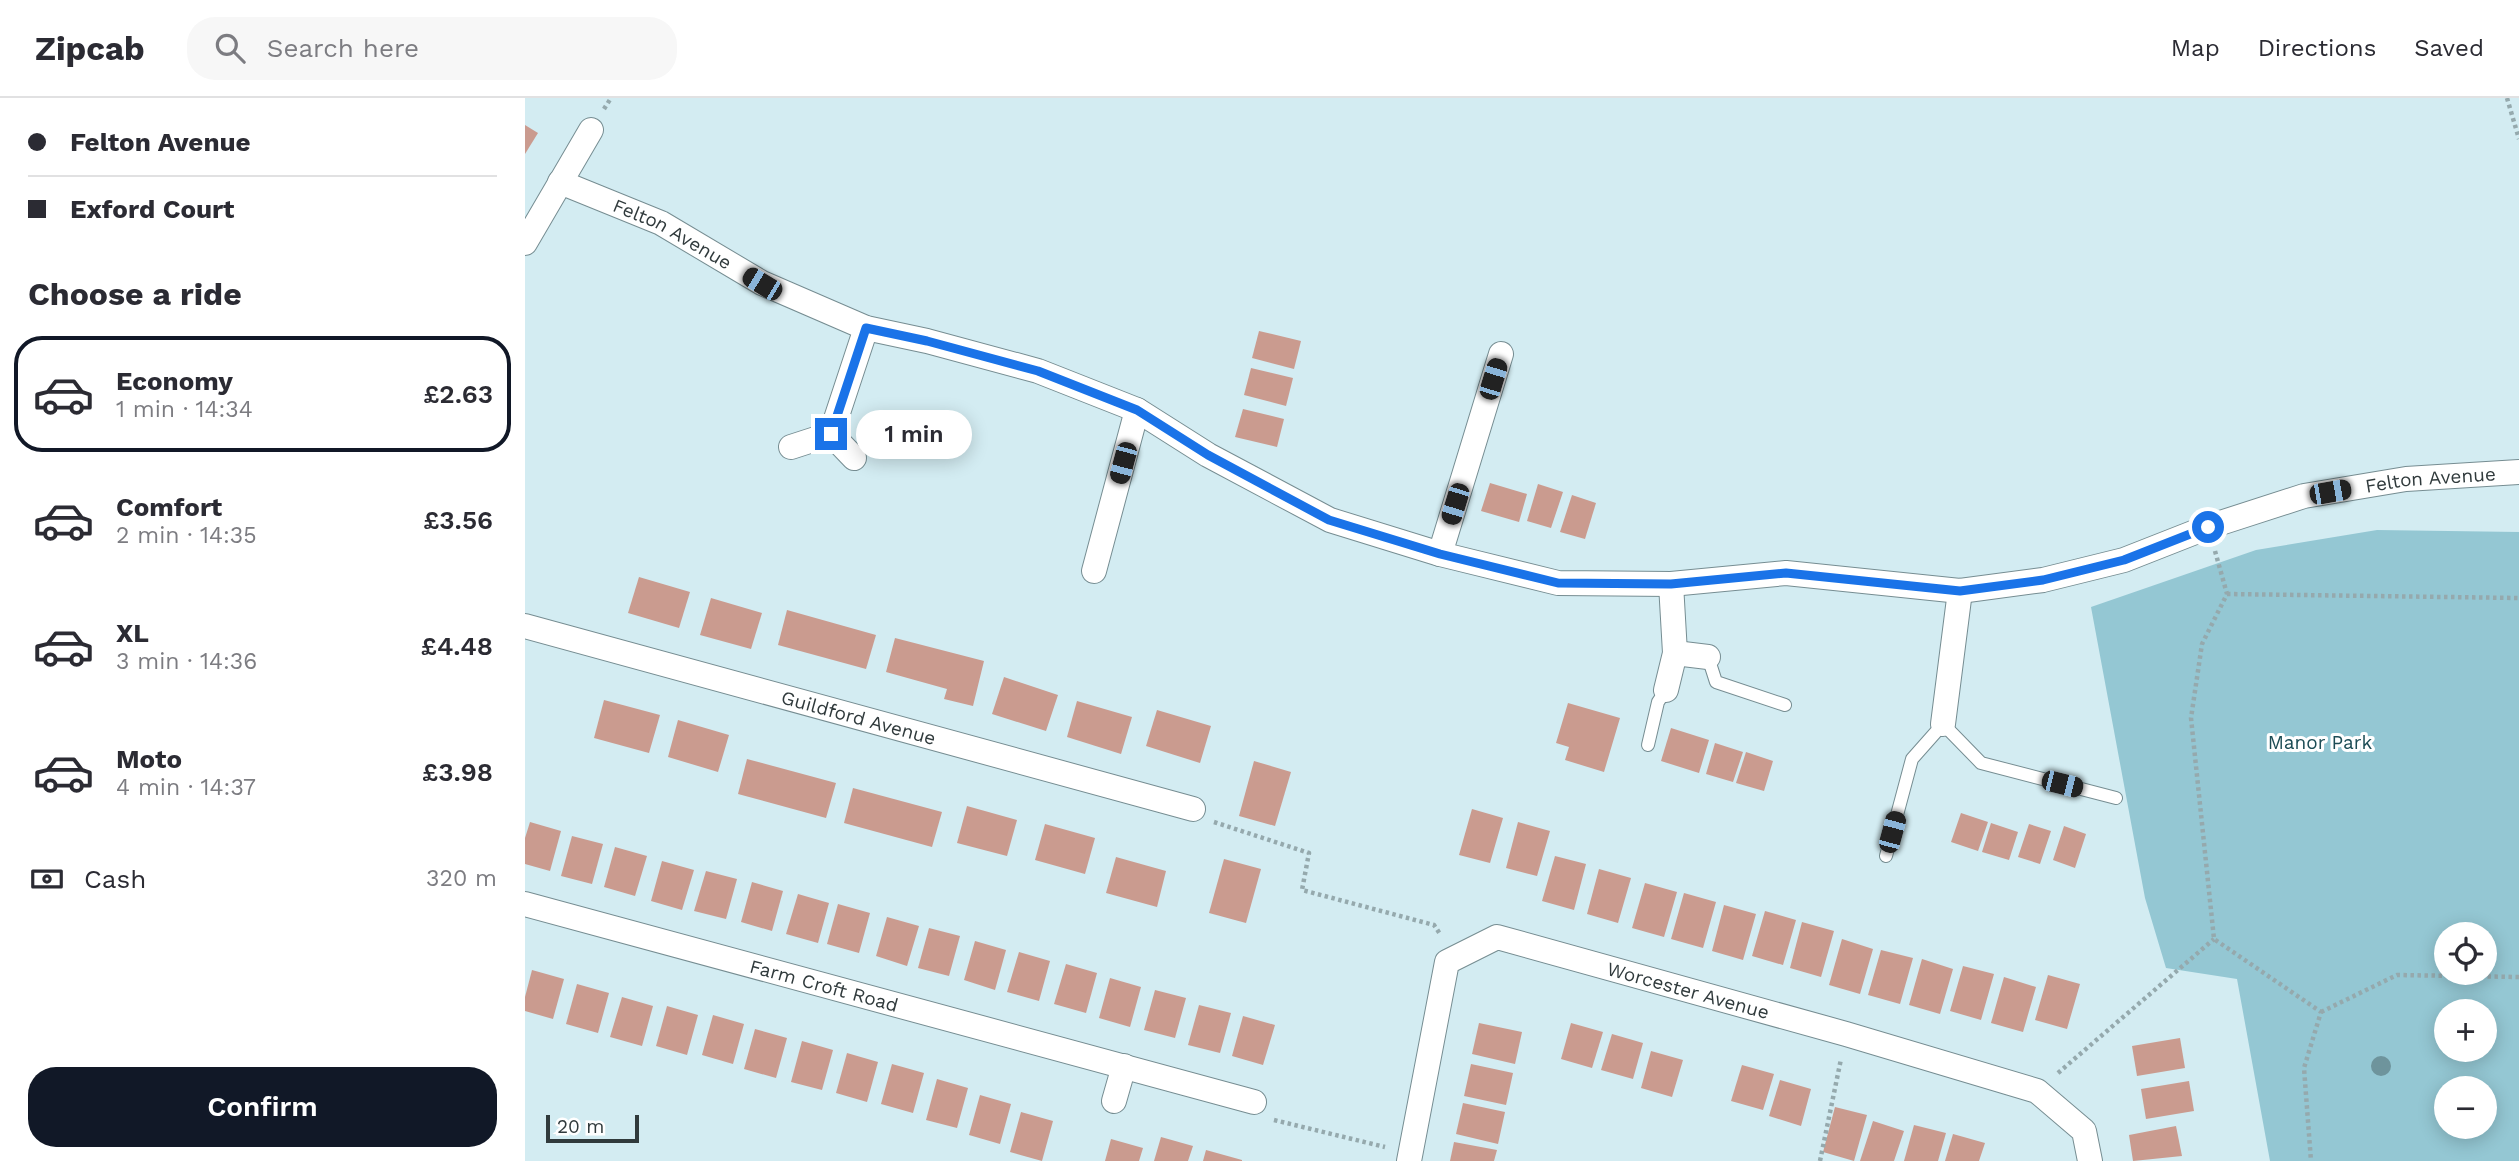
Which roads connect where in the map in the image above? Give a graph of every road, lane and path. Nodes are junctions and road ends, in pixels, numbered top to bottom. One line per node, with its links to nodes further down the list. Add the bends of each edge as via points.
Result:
1 (2507, 98): 3 (path)
2 (591, 130): 4 (street)
3 (2519, 139)
4 (560, 182): 5 (street); 6 (street, Felton Avenue, via 661,223 762,284)
5 (525, 243)
6 (866, 328): 8 (street, Felton Avenue, via 1038,371); 9 (street)
7 (1501, 354): 14 (street)
8 (1137, 410): 14 (street, Felton Avenue, via 1208,455 1329,520); 15 (street)
9 (831, 434): 10 (street); 11 (street)
10 (791, 447)
11 (854, 458)
12 (2519, 472): 13 (street, Felton Avenue, via 2406,478 2304,496)
13 (2208, 527): 17 (street, Felton Avenue, via 2124,560 2043,580); 18 (path)
14 (1440, 554): 16 (street, Felton Avenue, via 1558,583)
15 (1094, 571)
16 (1671, 584): 17 (street, Felton Avenue, via 1786,573); 21 (street)
17 (1960, 591): 25 (street)
18 (2227, 594): 19 (path); 31 (path, via 2202,644 2191,718)
19 (2519, 597)
20 (525, 626): 28 (street, Guildford Avenue)
21 (1675, 653): 22 (street); 23 (street)
22 (1707, 657): 24 (lane, via 1716,682)
23 (1666, 690): 26 (lane, via 1658,702)
24 (1785, 705)
25 (1943, 724): 27 (lane, via 1981,763); 29 (lane, via 1912,759)
26 (1648, 745)
27 (2116, 798)
28 (1193, 809): 32 (path, via 1206,820 1310,853 1302,890 1434,925)
29 (1886, 856)
30 (525, 904): 36 (street, Farm Croft Road)
31 (2214, 939): 34 (path); 37 (path)
32 (1457, 958): 35 (street, Worcester Avenue, via 1497,937); 40 (street, via 1447,962)
33 (2519, 977): 34 (path, via 2397,975)
34 (2321, 1012): 43 (path, via 2304,1068)
35 (1846, 1034): 37 (street, Worcester Avenue); 41 (path)
36 (1124, 1066): 38 (street); 39 (street, Farm Croft Road)
37 (2037, 1091): 42 (street, Worcester Avenue, via 2084,1131)
38 (1114, 1101)
39 (1254, 1102): 40 (path, via 1253,1115)
40 (1410, 1157)
41 (1821, 1161)
42 (2090, 1161)
43 (2311, 1161)

